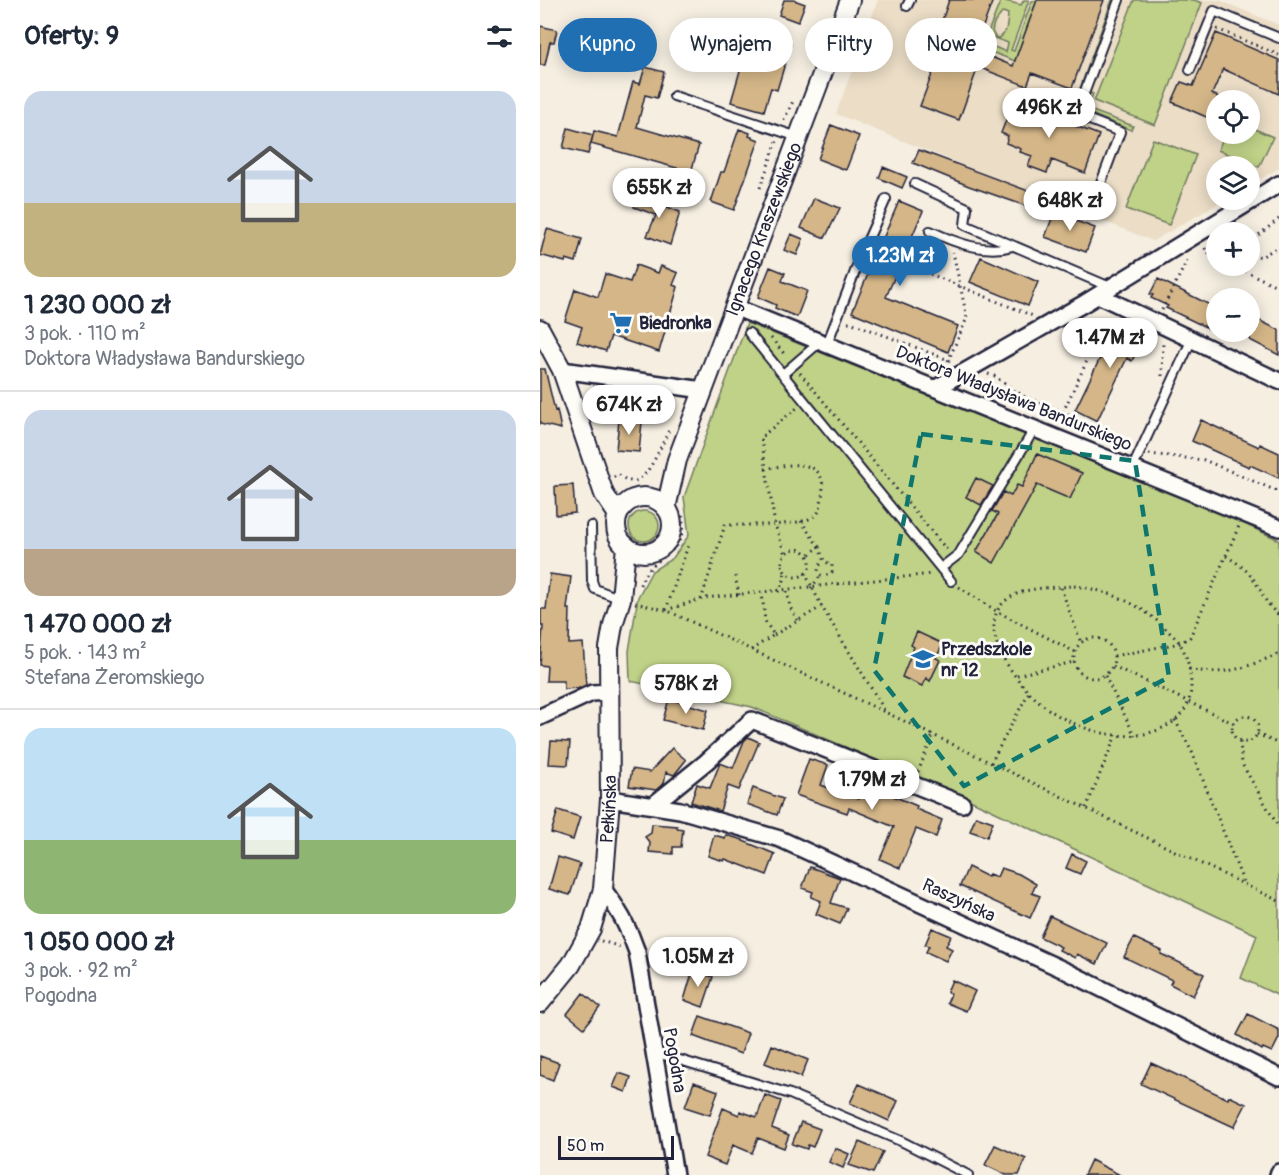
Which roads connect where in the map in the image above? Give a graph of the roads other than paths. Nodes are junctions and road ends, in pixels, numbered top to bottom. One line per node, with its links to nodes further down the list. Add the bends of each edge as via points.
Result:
1 (850, 0): 6 (street, Ignacego Kraszewskiego)
2 (1119, 0): 10 (lane, via 1079,107 1082,117 1120,132)
3 (1279, 38): 4 (lane, via 1214,11)
4 (1190, 70)
5 (674, 96): 6 (lane)
6 (798, 137): 14 (street, Ignacego Kraszewskiego)
7 (915, 184): 12 (lane, via 967,208 965,225)
8 (1279, 184): 13 (street)
9 (886, 199): 17 (lane)
10 (1092, 207)
11 (930, 231): 12 (lane, via 951,241 998,250)
12 (1013, 246): 13 (lane)
13 (1104, 291): 18 (street, via 1114,304 1162,321); 22 (street)
14 (734, 307): 17 (street, Doktora Władysława Bandurskiego); 23 (street, Ignacego Kraszewskiego)
15 (540, 329): 19 (street)
16 (749, 333): 20 (lane)
17 (826, 338): 20 (lane); 22 (street, Doktora Władysława Bandurskiego)
18 (1192, 339): 21 (street); 27 (lane)
19 (562, 370): 23 (street); 26 (street)
20 (783, 374): 36 (lane)
21 (1279, 381)
22 (936, 388): 24 (street, Doktora Władysława Bandurskiego)
23 (704, 390): 25 (street, Ignacego Kraszewskiego)
24 (1035, 428): 27 (street, Doktora Władysława Bandurskiego); 36 (lane, via 959,554)
25 (677, 460): 28 (street, Ignacego Kraszewskiego); 30 (street, Ignacego Kraszewskiego)
26 (596, 467): 29 (street); 31 (street, via 604,494)
27 (1133, 467): 33 (street, Doktora Władysława Bandurskiego)
28 (650, 498): 29 (street); 30 (street)
29 (631, 500): 31 (street)
30 (666, 508): 35 (street, via 672,519 670,535 661,548)
31 (618, 515): 34 (street, via 616,531)
32 (591, 526): 38 (lane, via 594,589)
33 (1279, 528)
34 (626, 546): 35 (street); 38 (street, Pełkińska)
35 (646, 553): 38 (street, Pełkińska)
36 (941, 568): 37 (lane)
37 (951, 581)
38 (630, 601): 39 (street, Pełkińska, via 613,625)
39 (610, 692): 40 (street, via 592,693); 41 (street, Pełkińska)
40 (540, 717)
41 (609, 799): 43 (street, Raszyńska); 44 (street, Pełkińska)
42 (962, 804): 43 (street, via 752,720)
43 (653, 806): 47 (street, Raszyńska, via 780,839 1060,968)
44 (603, 889): 45 (street, Pełkińska, via 591,929 571,965); 46 (street, Pogodna, via 620,910 637,952)
45 (540, 1003)
46 (654, 1052): 48 (street, Pogodna); 49 (lane, via 790,1094 903,1142)
47 (1279, 1077)
48 (675, 1175)
49 (968, 1175)

